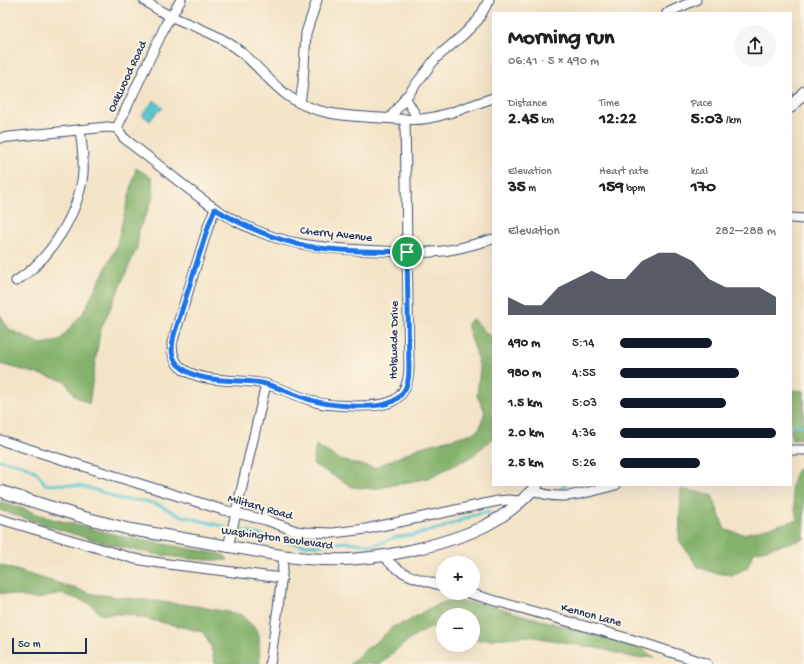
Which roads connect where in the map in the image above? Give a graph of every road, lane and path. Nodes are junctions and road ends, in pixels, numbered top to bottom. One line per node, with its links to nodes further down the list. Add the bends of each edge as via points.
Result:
1 (144, 0): 7 (street)
2 (181, 0): 7 (street, Oakwood Road)
3 (317, 0): 11 (street, via 306,33)
4 (489, 0): 9 (street, via 474,24 436,58)
5 (696, 0): 6 (street)
6 (669, 12)
7 (170, 17): 11 (street, via 212,34 236,48 278,88); 16 (street, Oakwood Road)
8 (804, 92): 12 (street)
9 (405, 97): 13 (street); 15 (street)
10 (492, 98): 15 (street, via 445,114)
11 (300, 103): 13 (street, via 333,114)
12 (792, 106)
13 (390, 118): 14 (street)
14 (405, 119): 15 (street); 23 (street, Holswade Drive)
15 (418, 119)
16 (117, 128): 17 (street, Oakwood Road); 19 (street, Cherry Avenue, via 124,138)
17 (80, 130): 18 (street, Oakwood Road); 24 (street, via 83,172 74,207 62,231 44,256 30,272)
18 (0, 138)
19 (215, 209): 23 (street, Cherry Avenue, via 248,227 296,244 332,249); 25 (street, Holswade Drive, via 174,335 173,357 182,369 200,377)
20 (792, 218): 21 (street)
21 (804, 219)
22 (492, 240): 23 (street, Cherry Avenue, via 449,250)
23 (407, 252): 25 (street, Holswade Drive, via 409,369 407,386 398,398 380,405 336,405 309,400)
24 (16, 281)
25 (266, 384): 33 (street)
26 (0, 440): 33 (street, Military Road)
27 (792, 450): 28 (street)
28 (804, 450)
29 (612, 486): 30 (street, via 566,497 546,495)
30 (535, 487): 32 (street, Washington Boulevard)
31 (0, 491): 35 (street, Washington Boulevard, via 128,529)
32 (521, 501): 33 (street, Military Road, via 498,500 372,528 333,533 305,532); 37 (street, Washington Boulevard, via 508,512 472,533)
33 (236, 513): 35 (street)
34 (0, 519): 38 (street, via 136,559)
35 (228, 546): 36 (street, Washington Boulevard)
36 (284, 556): 37 (street, Washington Boulevard, via 344,561); 38 (street)
37 (384, 556): 39 (street, via 392,566 406,575)
38 (282, 578): 42 (street)
39 (436, 584)
40 (480, 596): 41 (street, Kennon Lane, via 637,641)
41 (703, 663)
42 (270, 664)

